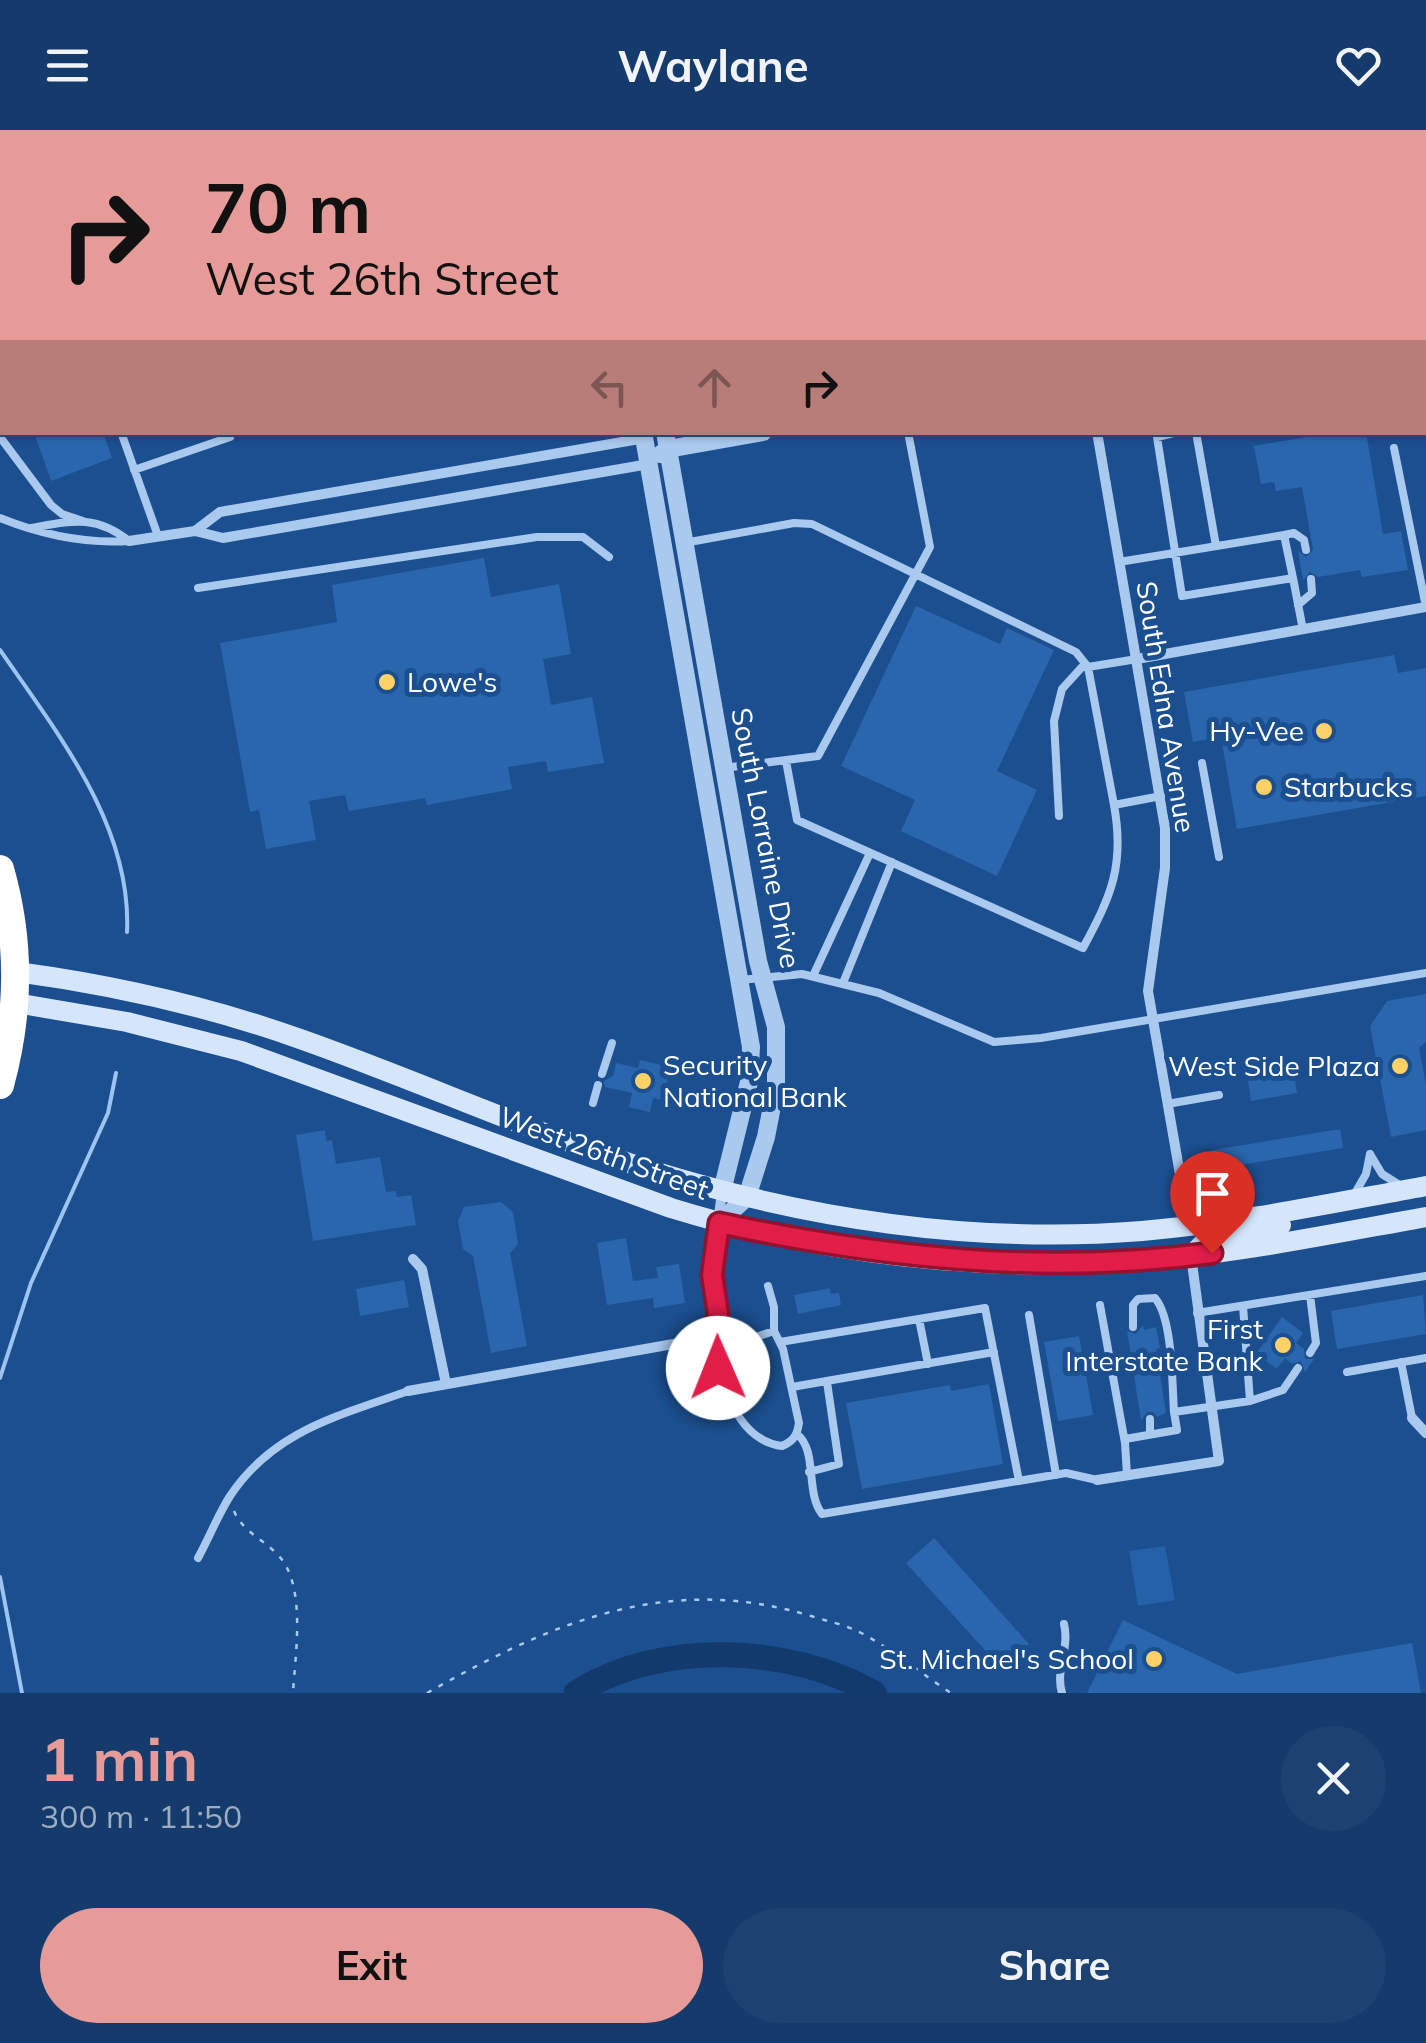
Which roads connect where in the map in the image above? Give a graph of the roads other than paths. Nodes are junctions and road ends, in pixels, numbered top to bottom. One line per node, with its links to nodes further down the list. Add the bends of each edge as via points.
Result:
1 (123, 435): 13 (lane)
2 (229, 435): 13 (lane)
3 (644, 435): 10 (street); 12 (street, South Lorraine Drive); 17 (street, via 220,512)
4 (730, 435): 10 (street)
5 (909, 435): 28 (lane, via 930,547)
6 (1098, 435): 26 (street, South Edna Avenue)
7 (1163, 435): 24 (lane, via 1158,436)
8 (1197, 435): 22 (lane)
9 (0, 437): 15 (lane, via 51,504)
10 (667, 441): 12 (street); 21 (street, South Lorraine Drive)
11 (1394, 448): 27 (lane)
12 (649, 464): 17 (street, via 223,538); 51 (street, South Lorraine Drive)
13 (134, 470): 19 (lane)
14 (0, 518): 16 (lane)
15 (83, 521): 16 (lane); 20 (lane)
16 (31, 528): 20 (lane, via 78,540)
17 (195, 531): 19 (street)
18 (1284, 535): 22 (lane); 23 (lane, via 1294,532); 29 (lane)
19 (158, 536): 20 (street)
20 (129, 541)
21 (684, 543): 28 (lane, via 812,524); 39 (street, South Lorraine Drive)
22 (1216, 546): 24 (lane)
23 (1306, 550)
24 (1175, 552): 26 (lane); 29 (lane, via 1182,596)
25 (609, 557): 31 (lane, via 582,538 538,537)
26 (1120, 562): 35 (street, South Edna Avenue)
27 (1422, 566): 33 (lane)
28 (917, 572): 36 (lane, via 1076,652); 37 (lane, via 818,756)
29 (1292, 578): 32 (lane)
30 (1311, 578): 32 (lane, via 1312,593)
31 (198, 588)
32 (1298, 605): 34 (lane)
33 (1426, 607): 34 (street)
34 (1302, 630): 35 (street)
35 (1136, 659): 36 (lane); 40 (street, South Edna Avenue)
36 (1088, 667): 41 (lane); 42 (lane, via 1062,689 1054,721)
37 (786, 760): 39 (lane); 43 (lane, via 797,820)
38 (1202, 763): 44 (lane)
39 (724, 768): 49 (street, South Lorraine Drive)
40 (1161, 796): 41 (lane); 54 (street, South Edna Avenue, via 1166,848 1149,969)
41 (1114, 805): 45 (lane, via 1116,874 1083,948)
42 (1059, 816)
43 (870, 852): 45 (lane); 50 (lane)
44 (1218, 857)
45 (892, 862): 52 (lane)
46 (0, 869): 47 (highway)
47 (17, 972): 53 (highway); 63 (main road, West 26th Street, via 120,989 255,1024)
48 (1426, 973): 54 (lane)
49 (763, 976): 50 (lane); 51 (lane); 64 (street, South Lorraine Drive, via 778,1066)
50 (813, 976): 52 (lane)
51 (740, 980): 63 (street, South Lorraine Drive, via 750,1066)
52 (843, 982): 54 (lane, via 994,1042)
53 (16, 1003): 57 (highway); 67 (main road, West 26th Street, via 241,1050)
54 (1152, 1019): 61 (street, South Edna Avenue)
55 (612, 1042): 56 (lane)
56 (602, 1074)
57 (0, 1085)
58 (598, 1086): 60 (lane)
59 (1219, 1095): 61 (lane)
60 (592, 1104)
61 (1166, 1104): 68 (street, South Edna Avenue)
62 (1419, 1188): 65 (main road, West 26th Street); 65 (lane, via 1382,1174 1370,1154); 69 (main road, via 1345,1214 1207,1240)
63 (722, 1191): 64 (main road, West 26th Street); 67 (street)
64 (747, 1197): 67 (street, South Lorraine Drive); 68 (main road, West 26th Street, via 946,1231 1100,1233)
65 (1351, 1199): 68 (main road, West 26th Street)
66 (1426, 1217): 69 (main road, West 26th Street)
67 (719, 1223): 71 (main road, West 26th Street, via 828,1246); 81 (street)
68 (1188, 1226): 71 (main road, via 1182,1237 1154,1247)
69 (1191, 1256): 71 (main road, West 26th Street, via 1090,1263); 77 (street)
70 (413, 1259): 92 (street, via 422,1269)
71 (958, 1260)
72 (1426, 1276): 74 (lane)
73 (768, 1286): 82 (lane)
74 (1310, 1295): 76 (lane); 85 (lane, via 1316,1342)
75 (1100, 1305): 103 (lane)
76 (1242, 1306): 77 (lane); 95 (lane)
77 (1197, 1313): 96 (street)
78 (1029, 1315): 105 (lane)
79 (919, 1319): 83 (lane); 84 (lane, via 986,1308); 88 (lane)
80 (1133, 1327): 97 (lane, via 1133,1305 1155,1298 1164,1320)
81 (714, 1331): 82 (lane, via 756,1337); 92 (street, via 696,1340); 101 (lane, via 718,1368 746,1424 782,1446)
82 (774, 1331): 83 (lane)
83 (780, 1342): 93 (lane)
84 (994, 1352): 88 (lane); 108 (lane)
85 (1310, 1353)
86 (1426, 1358): 87 (lane)
87 (1401, 1362): 90 (lane); 99 (lane)
88 (928, 1364): 91 (lane)
89 (1298, 1368): 95 (lane, via 1283,1390)
90 (1347, 1372)
91 (827, 1382): 93 (lane); 104 (lane, via 839,1464)
92 (446, 1384): 94 (street)
93 (792, 1388): 101 (lane)
94 (408, 1391): 109 (lane, via 300,1430 275,1448 230,1495)
95 (1250, 1401): 96 (lane)
96 (1210, 1406): 97 (lane); 106 (street, via 1219,1462)
97 (1174, 1412): 102 (lane, via 1177,1430)
98 (1150, 1418): 102 (lane)
99 (1412, 1418): 100 (street)
100 (1426, 1433)
101 (797, 1434): 104 (lane)
102 (1150, 1434): 103 (lane)
103 (1125, 1439): 106 (lane)
104 (810, 1472): 108 (lane, via 818,1508 829,1515)
105 (1056, 1474): 107 (lane); 108 (lane)
106 (1127, 1476): 107 (street)
107 (1097, 1480)
108 (1019, 1481)
109 (198, 1558)
110 (1064, 1624): 111 (lane)
111 (1062, 1693)

